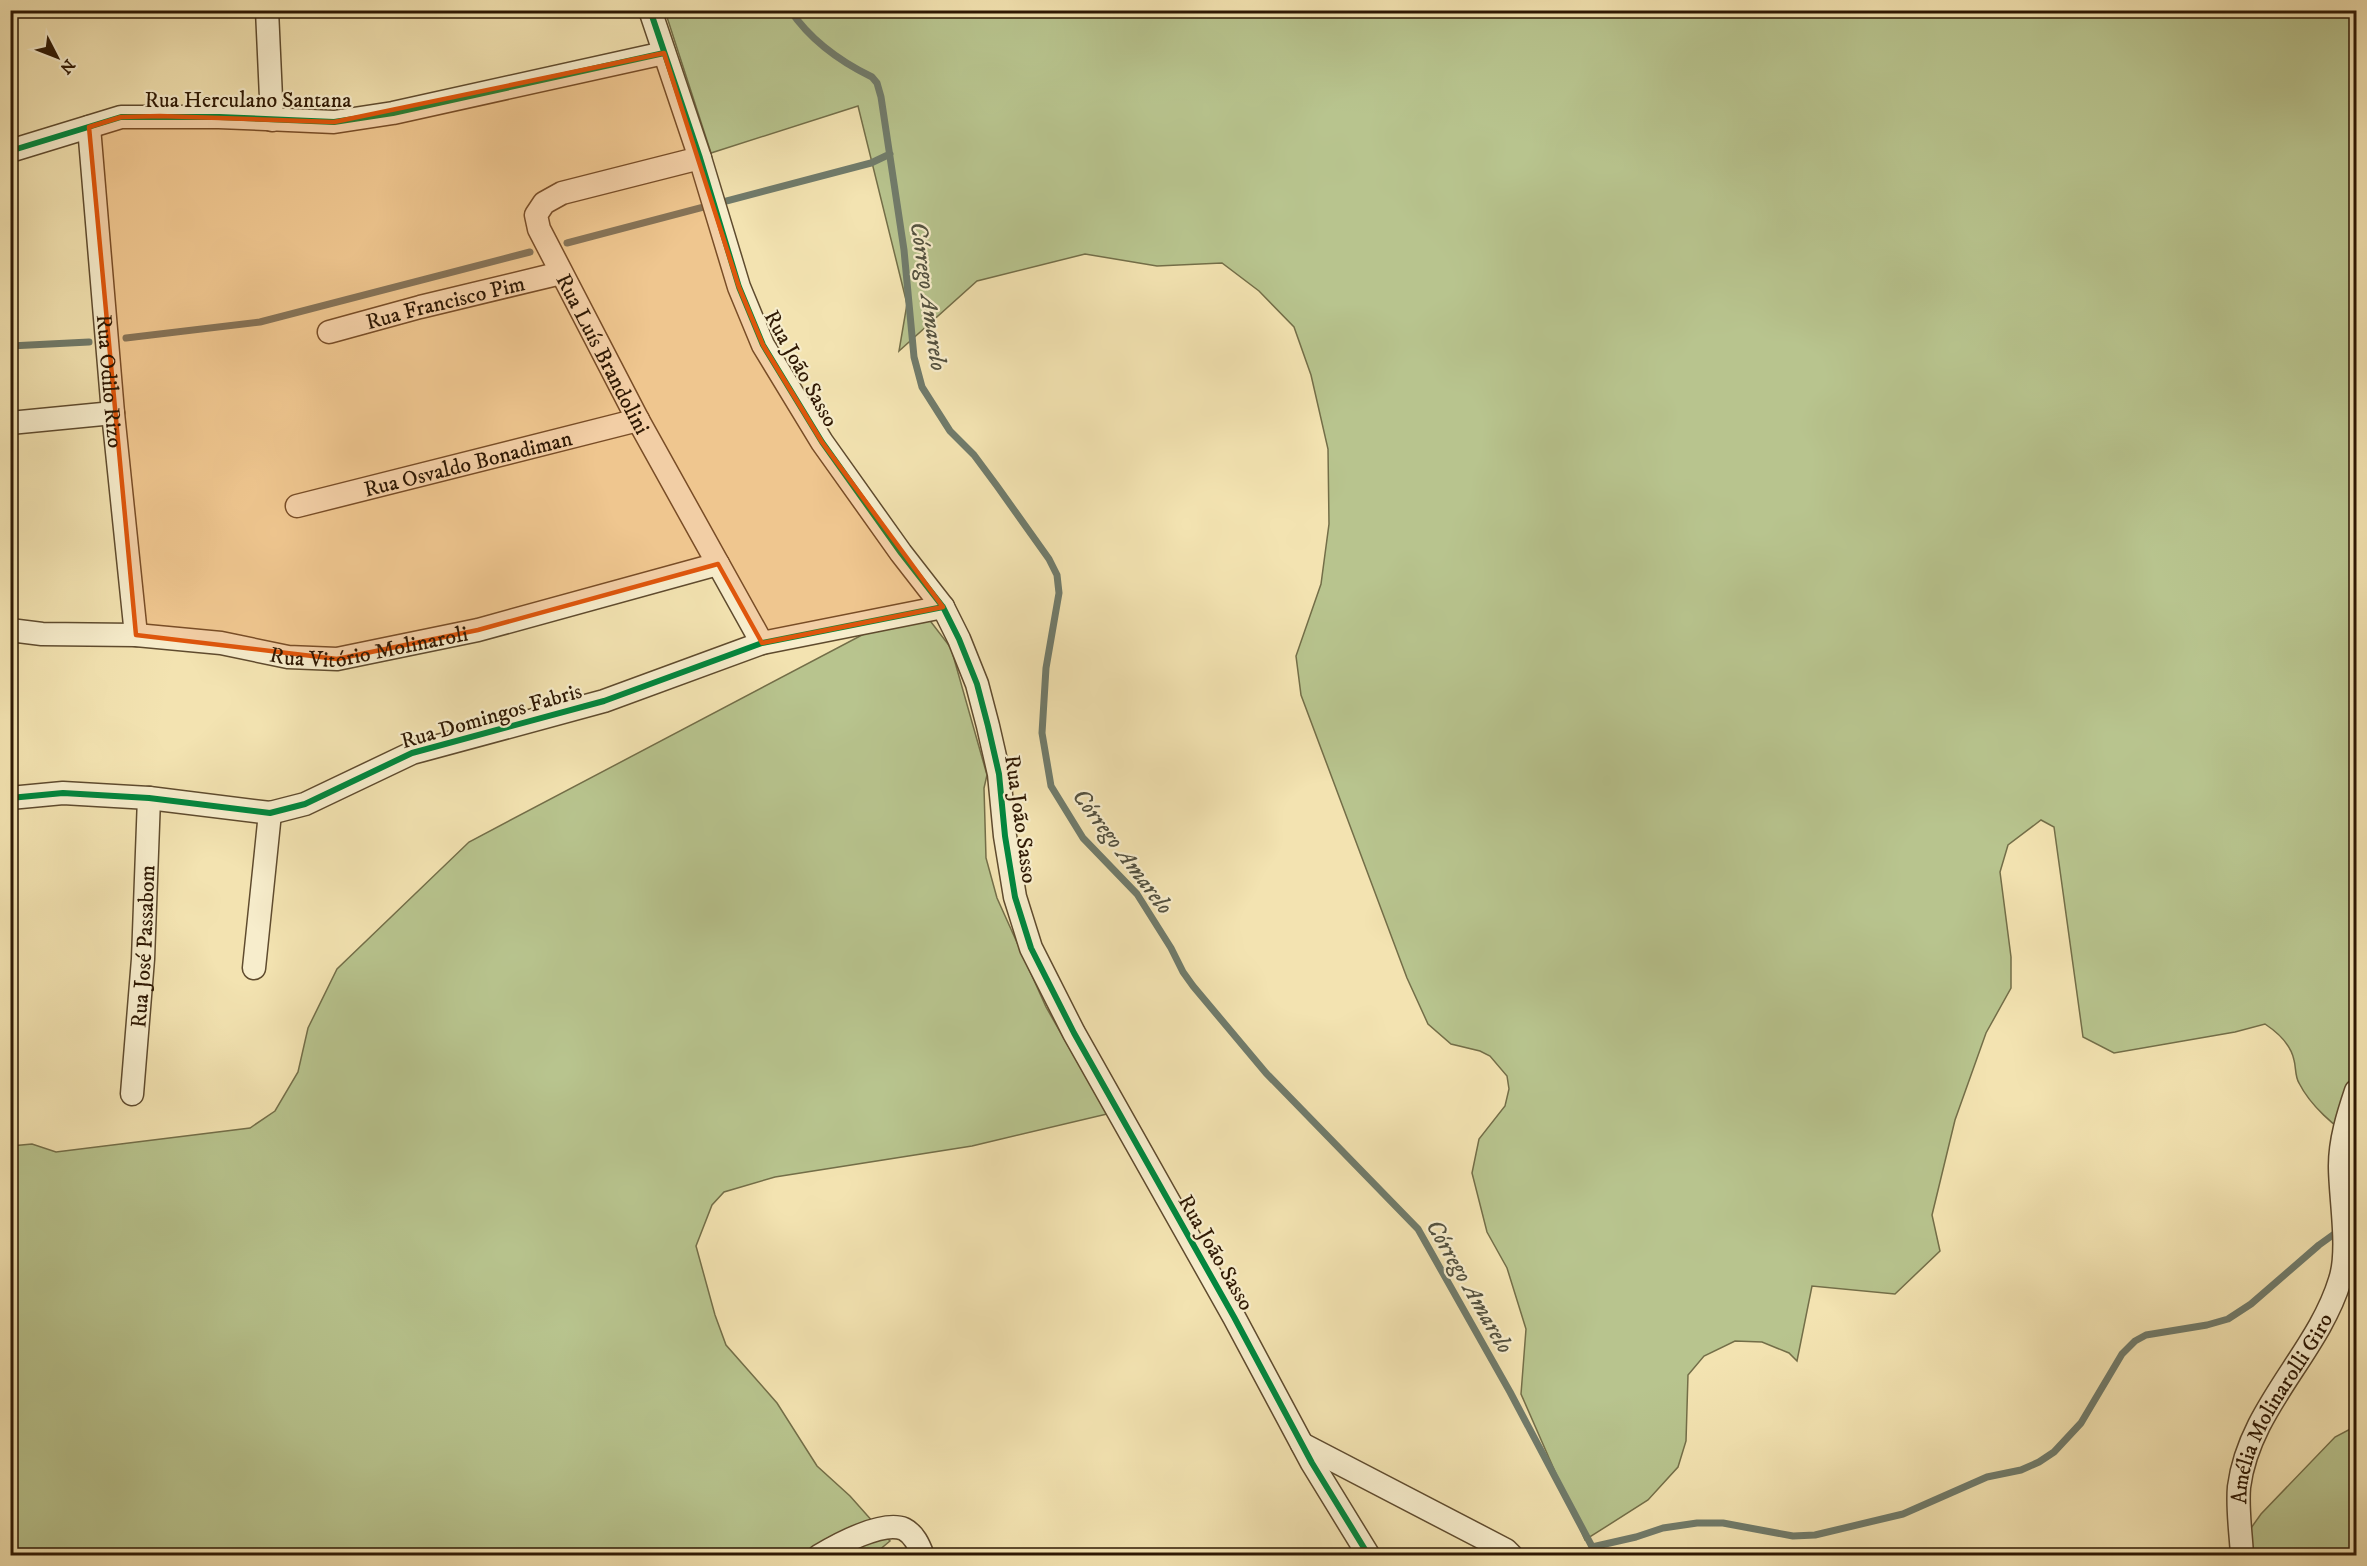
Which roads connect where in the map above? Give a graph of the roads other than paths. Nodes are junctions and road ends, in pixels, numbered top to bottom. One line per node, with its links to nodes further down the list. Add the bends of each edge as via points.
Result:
1 (267, 10): 4 (street)
2 (650, 10): 3 (street, Rua João Sasso)
3 (664, 53): 4 (street, Rua Herculano Santana, via 393,113 333,122); 7 (street, Rua João Sasso)
4 (272, 120): 5 (street, Rua Herculano Santana, via 121,117)
5 (89, 127): 6 (street, Rua Herculano Santana); 10 (street, Rua Odilo Rizo)
6 (10, 151)
7 (700, 158): 8 (street, Rua Luís Brandolini, via 562,193 544,203 536,215 539,229); 15 (street, Rua João Sasso, via 739,287 764,345 829,451)
8 (561, 273): 9 (street, Rua Francisco Pim); 11 (street, Rua Luís Brandolini)
9 (329, 332)
10 (113, 413): 12 (street); 17 (street, Rua Odilo Rizo)
11 (638, 420): 13 (street, Rua Osvaldo Bonadiman); 14 (street, Rua Luís Brandolini)
12 (10, 423)
13 (297, 506)
14 (718, 564): 17 (street, Rua Vitório Molinaroli, via 478,630 337,659 288,657 221,643); 18 (street, Rua Luís Brandolini)
15 (943, 607): 18 (street, Rua Domingos Fabris); 26 (street, Rua João Sasso, via 973,675 988,726 999,774 1015,897 1031,948 1074,1033)
16 (10, 630): 17 (street, Rua Vitório Molinaroli)
17 (136, 635)
18 (762, 644): 21 (street, Rua Domingos Fabris, via 604,701 412,753 305,804)
19 (10, 798): 20 (street, Rua Domingos Fabris, via 63,793)
20 (149, 798): 21 (street, Rua Domingos Fabris); 24 (street, Rua José Passabom, via 143,959)
21 (270, 813): 22 (street)
22 (254, 968)
23 (2356, 1091): 25 (street, Amélia Molinarolli Giro, via 2346,1120 2340,1165)
24 (132, 1094)
25 (2350, 1215): 31 (street, Amélia Molinarolli Giro, via 2341,1277 2325,1320 2262,1420 2248,1455 2239,1488)
26 (1302, 1444): 29 (street, Rua João Sasso); 30 (street)
27 (819, 1556): 28 (street, via 841,1543 886,1527 903,1529 917,1540)
28 (923, 1556)
29 (1369, 1556)
30 (1512, 1556)
31 (2242, 1556)

